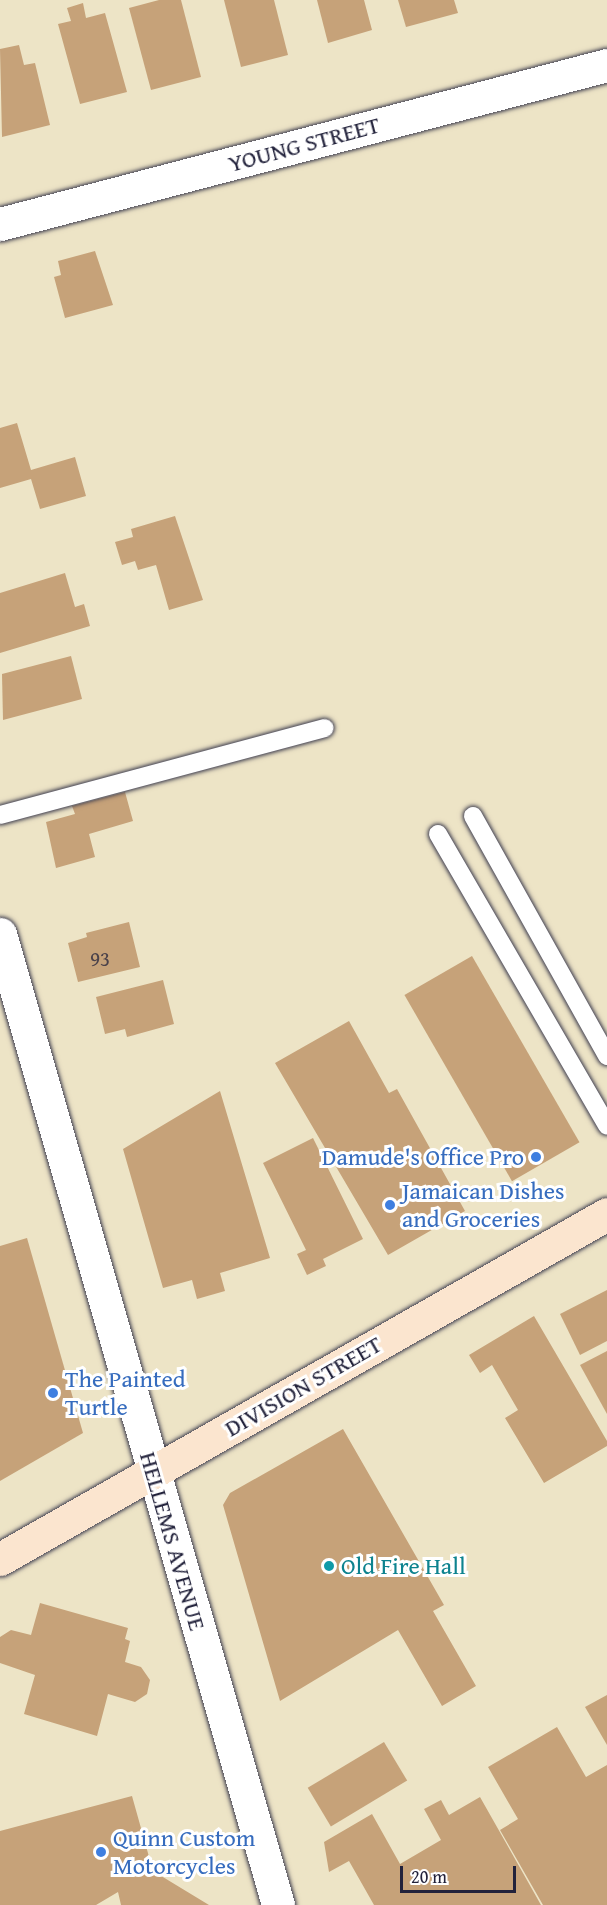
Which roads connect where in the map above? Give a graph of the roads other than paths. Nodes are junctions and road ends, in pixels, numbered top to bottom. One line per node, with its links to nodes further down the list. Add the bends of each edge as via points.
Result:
1 (607, 65): 2 (street, YOUNG STREET)
2 (0, 224)
3 (326, 728): 4 (lane)
4 (0, 815)
5 (473, 816): 9 (lane)
6 (438, 834): 10 (lane)
7 (0, 934): 8 (street, HELLEMS AVENUE)
8 (7, 987): 12 (street, HELLEMS AVENUE)
9 (607, 1056)
10 (607, 1126)
11 (607, 1214): 12 (main road, DIVISION STREET)
12 (153, 1471): 13 (main road, DIVISION STREET); 14 (street, HELLEMS AVENUE)
13 (0, 1559)
14 (278, 1905)

